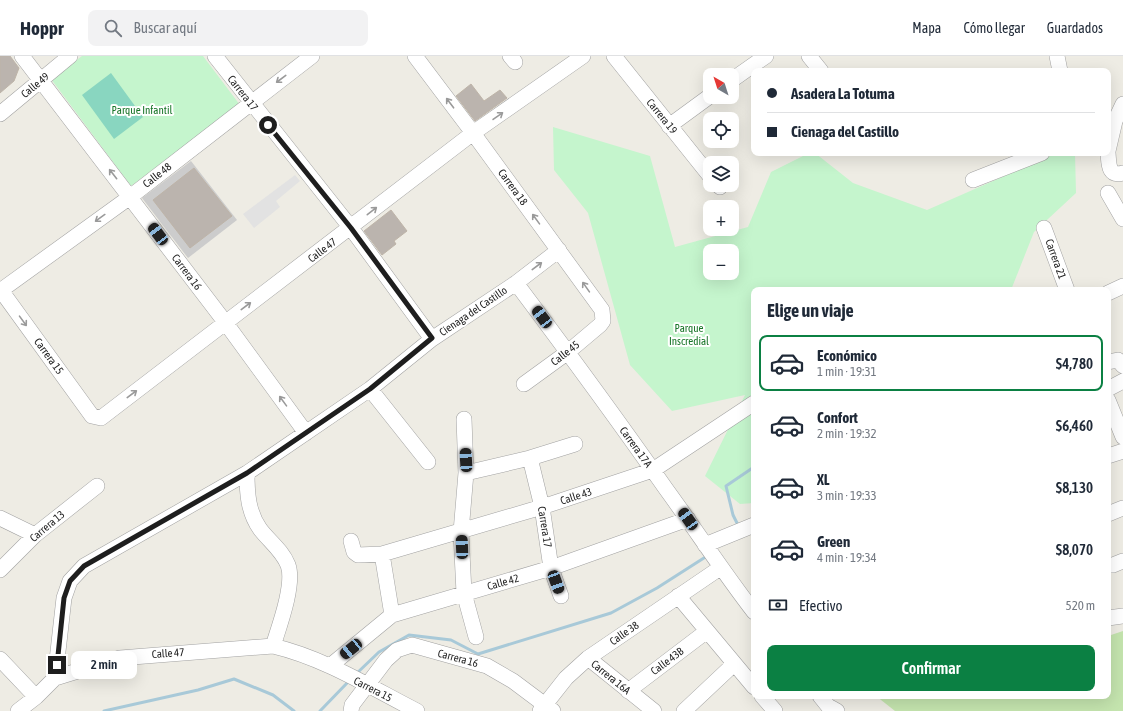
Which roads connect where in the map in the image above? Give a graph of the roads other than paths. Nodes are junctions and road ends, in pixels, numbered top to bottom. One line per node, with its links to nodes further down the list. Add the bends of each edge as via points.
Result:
1 (22, 56): 14 (street, Carrera 16)
2 (70, 56): 14 (street, Calle 49)
3 (214, 56): 16 (street, Carrera 17)
4 (312, 56): 16 (street, Calle 48, one-way to 16)
5 (415, 56): 20 (street, Carrera 18, one-way to 5)
6 (583, 56): 20 (street, Calle 47, one-way to 6)
7 (614, 56): 19 (street, Carrera 19)
8 (766, 56): 13 (street)
9 (809, 56): 11 (street)
10 (1057, 56): 12 (street)
11 (819, 68)
12 (1059, 68)
13 (739, 75)
14 (40, 80): 18 (street, Calle 49); 28 (street, Carrera 16, one-way to 14)
15 (703, 101): 19 (street)
16 (250, 102): 28 (street, Calle 48); 30 (street, Carrera 17)
17 (1123, 104): 21 (street, via 1115,121)
18 (0, 114)
19 (669, 126): 24 (street, Carrera 19)
20 (473, 133): 30 (street, Calle 47, one-way to 20); 32 (street, Carrera 18, one-way to 20)
21 (1111, 139)
22 (1034, 156): 26 (street)
23 (1108, 156): 25 (street, via 1109,167 1113,173)
24 (703, 167)
25 (1123, 173)
26 (973, 180)
27 (1108, 193): 29 (street)
28 (130, 196): 36 (street, Calle 48, one-way to 36); 39 (street, Carrera 16)
29 (1123, 219)
30 (351, 228): 39 (street, Calle 47, one-way to 30); 40 (street, Carrera 17)
31 (1044, 228): 35 (street, Carrera 21)
32 (559, 250): 33 (street, Cienaga del Castillo, one-way to 32); 38 (street, Carrera 18, one-way to 32, via 602,310)
33 (516, 283): 40 (street, Cienaga del Castillo); 41 (street, Carrera 17A)
34 (1123, 286): 37 (street)
35 (1066, 287)
36 (0, 290): 50 (street, Carrera 15, one-way to 50, via 92,416)
37 (1111, 292)
38 (603, 321): 41 (street, Calle 45)
39 (225, 322): 50 (street, Calle 47, one-way to 39); 52 (street, Carrera 16, one-way to 39)
40 (432, 338): 47 (street, Cienaga del Castillo)
41 (568, 352): 45 (street, Calle 45); 59 (street, Carrera 17A)
42 (1111, 361): 43 (street, via 1118,360)
43 (1123, 366)
44 (1123, 381): 46 (street)
45 (524, 384)
46 (1111, 387)
47 (370, 389): 52 (street, Cienaga del Castillo); 58 (street)
48 (751, 405): 59 (street, Calle 43)
49 (1111, 407): 53 (street)
50 (101, 418)
51 (464, 419): 61 (street)
52 (306, 433): 60 (street, Cienaga del Castillo)
53 (1123, 437)
54 (575, 444): 57 (street)
55 (1123, 452): 56 (street)
56 (1111, 455)
57 (530, 458): 61 (street); 63 (street, Carrera 17)
58 (428, 462)
59 (654, 470): 63 (street, Calle 43); 67 (street, Carrera 17A)
60 (247, 473): 85 (street, via 247,495 254,518 288,566 285,608); 90 (street, Cienaga del Castillo, via 84,566 70,581 64,598)
61 (466, 473): 69 (street)
62 (97, 486): 70 (street, Carrera 13)
63 (542, 507): 69 (street, Calle 43); 74 (street, Carrera 17)
64 (1123, 508): 65 (street)
65 (1111, 513)
66 (0, 518): 70 (street)
67 (688, 519): 73 (street, Carrera 17A); 74 (street, Calle 42)
68 (751, 527): 73 (street, Calle 38)
69 (461, 532): 72 (street, Calle 43); 76 (street)
70 (35, 535): 75 (street, Carrera 13)
71 (351, 541): 72 (street, Calle 43, via 354,552 358,555)
72 (382, 554): 80 (street)
73 (712, 555): 78 (street, Calle 38); 79 (street, Carrera 17A)
74 (551, 568): 76 (street, Calle 42); 77 (street, Carrera 17)
75 (0, 570)
76 (464, 593): 80 (street, Calle 42); 84 (street)
77 (561, 596)
78 (678, 596): 83 (street); 86 (street, Calle 38)
79 (751, 608)
80 (392, 615): 89 (street, Calle 42)
81 (1123, 616): 82 (street)
82 (1111, 618)
83 (707, 631): 88 (street); 93 (street, Calle 43B)
84 (476, 637)
85 (273, 646): 89 (street, Calle 47, via 296,652); 90 (street, Calle 47, via 158,653 120,658)
86 (588, 658): 93 (street, Carrera 16A); 95 (street, Calle 38, via 566,678)
87 (0, 659): 94 (street)
88 (734, 664): 92 (street); 100 (street)
89 (336, 669): 91 (street, Carrera 15)
90 (55, 678): 94 (street, Calle 47)
91 (362, 683): 95 (street, Carrera 16, via 397,650 412,645 487,666 513,681); 97 (street, Carrera 16); 98 (street, Carrera 15)
92 (751, 684)
93 (628, 691): 99 (street, Carrera 16A)
94 (36, 697): 96 (street, Calle 47)
95 (546, 709)
96 (18, 711)
97 (351, 711)
98 (417, 711)
99 (654, 711)
100 (684, 711)

